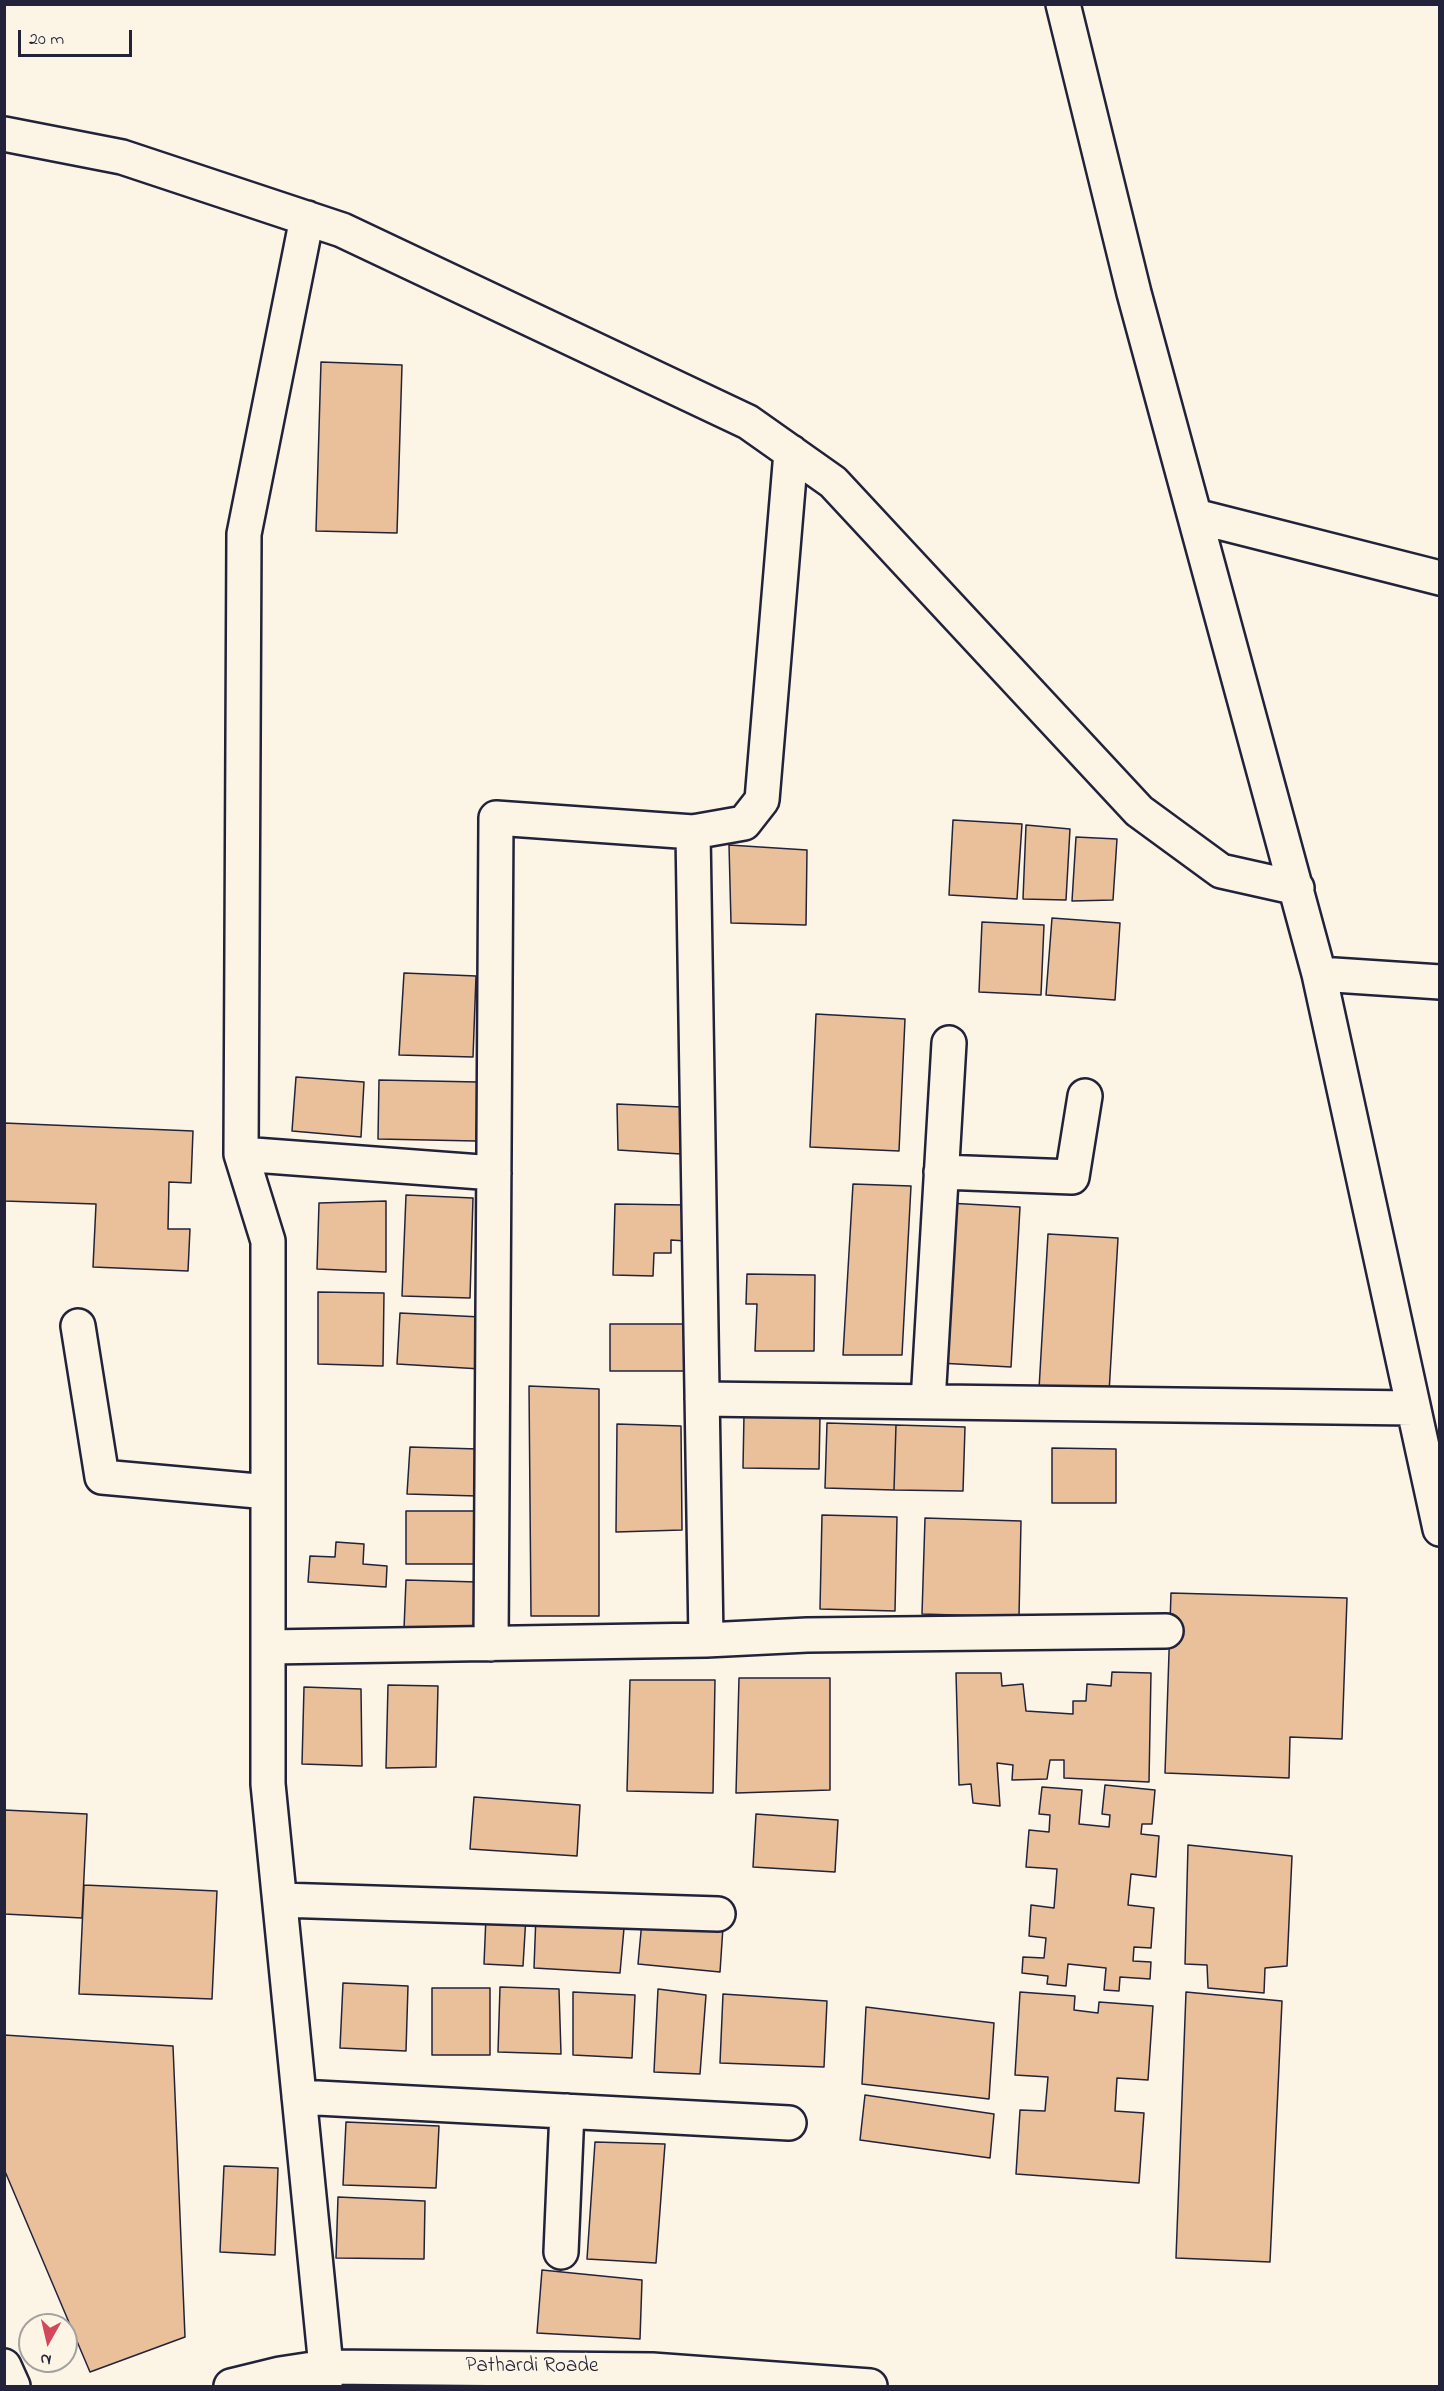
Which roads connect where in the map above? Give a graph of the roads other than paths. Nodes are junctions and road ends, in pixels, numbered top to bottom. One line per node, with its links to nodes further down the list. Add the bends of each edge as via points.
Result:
1 (1063, 4): 5 (street, via 1134,292)
2 (4, 134): 3 (street, via 122,157)
3 (307, 218): 4 (street, via 352,235 748,422); 13 (street, via 244,534)
4 (791, 452): 7 (street, via 762,800 744,823); 8 (street, via 833,482 1139,811 1221,871)
5 (1195, 516): 6 (street); 8 (street)
6 (1440, 578)
7 (693, 832): 15 (street, via 496,818); 17 (street)
8 (1296, 888): 9 (street)
9 (1319, 974): 10 (street); 19 (street)
10 (1440, 982)
11 (949, 1043): 14 (street)
12 (1085, 1096): 14 (street, via 1071,1177)
13 (241, 1154): 15 (street); 20 (street, via 268,1241)
14 (941, 1172): 18 (street)
15 (494, 1173): 24 (street)
16 (78, 1326): 20 (street, via 102,1477)
17 (702, 1399): 18 (street); 23 (street)
18 (928, 1402): 19 (street)
19 (1413, 1408): 21 (street)
20 (268, 1492): 25 (street)
21 (1440, 1529)
22 (1166, 1631): 23 (street, via 807,1635)
23 (706, 1640): 24 (street)
24 (491, 1644): 25 (street)
25 (268, 1647): 26 (street, via 268,1784)
26 (280, 1900): 27 (street); 28 (street)
27 (718, 1914)
28 (299, 2097): 29 (street); 33 (street)
29 (567, 2111): 30 (street); 31 (street)
30 (789, 2123)
31 (561, 2252)
32 (4, 2366): 34 (street)
33 (325, 2377): 35 (street, Pathardi Roade, via 280,2374); 36 (street, Pathardi Roade, via 652,2370)
34 (13, 2386)
35 (231, 2386)
36 (870, 2386)

